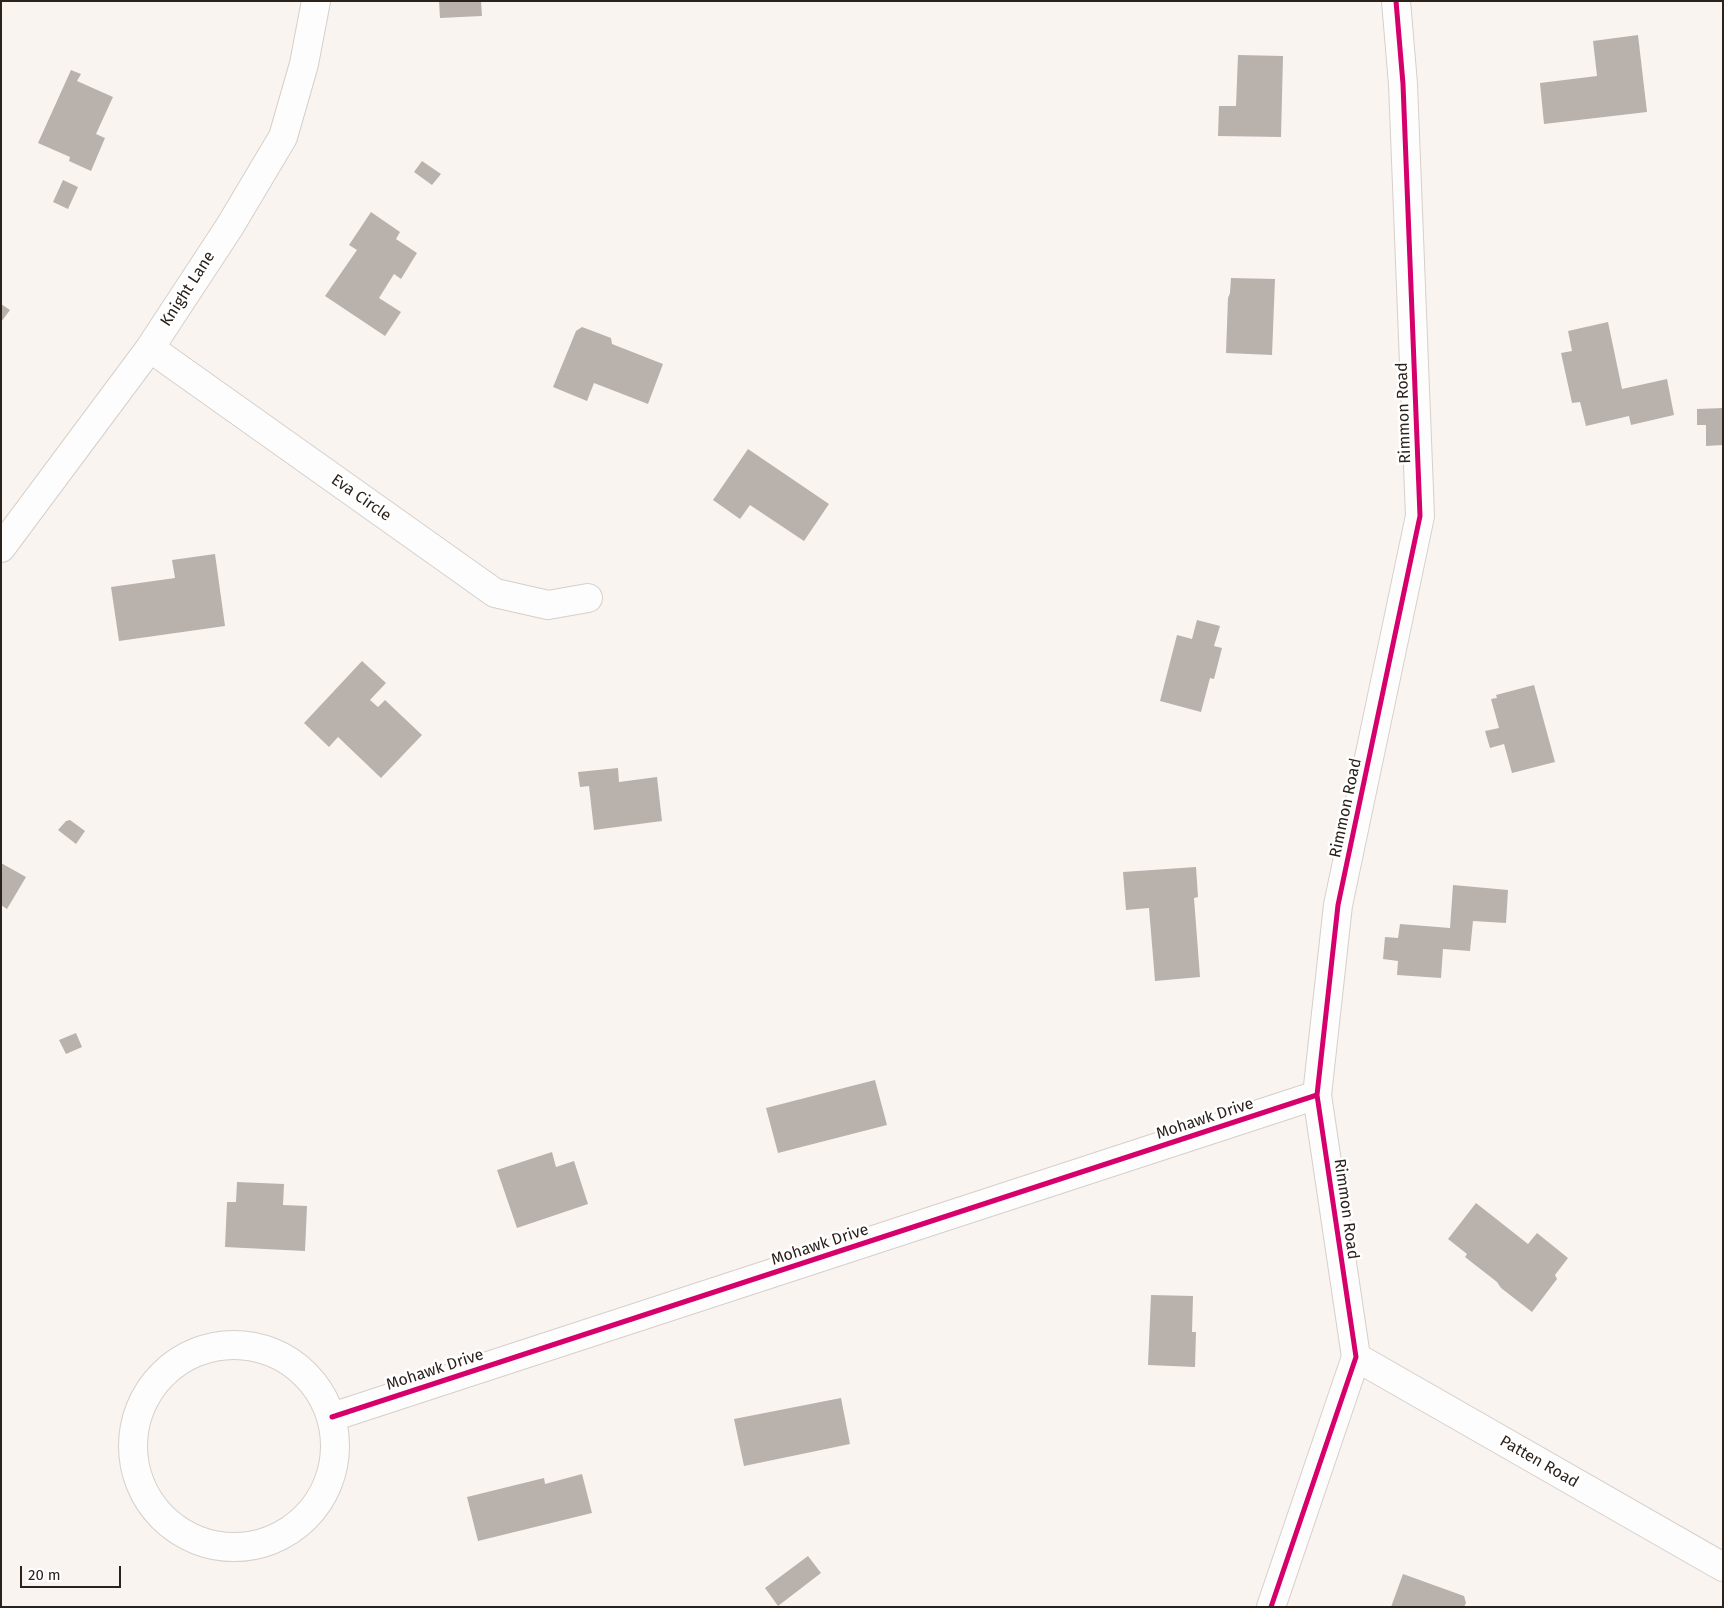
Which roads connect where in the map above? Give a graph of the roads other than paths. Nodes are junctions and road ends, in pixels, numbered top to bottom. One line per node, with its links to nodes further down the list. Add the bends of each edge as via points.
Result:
1 (316, 1): 3 (street, Knight Lane, via 304,64 283,137 230,226)
2 (1396, 1): 6 (street, Rimmon Road, via 1403,84 1420,516 1338,905)
3 (150, 348): 4 (street, Knight Lane); 5 (street, Eva Circle, via 495,593 548,604)
4 (1, 548)
5 (588, 598)
6 (1317, 1095): 7 (street, Rimmon Road); 8 (street, Mohawk Drive)
7 (1356, 1357): 9 (street, Patten Road); 10 (street, Rimmon Road)
8 (332, 1418): 8 (street, via 310,1379 285,1359 243,1346 199,1351 162,1375 144,1402 136,1423 133,1445 138,1480 153,1507 187,1536 219,1546 264,1543 303,1521 324,1494 336,1451)
9 (1723, 1567)
10 (1271, 1607)

